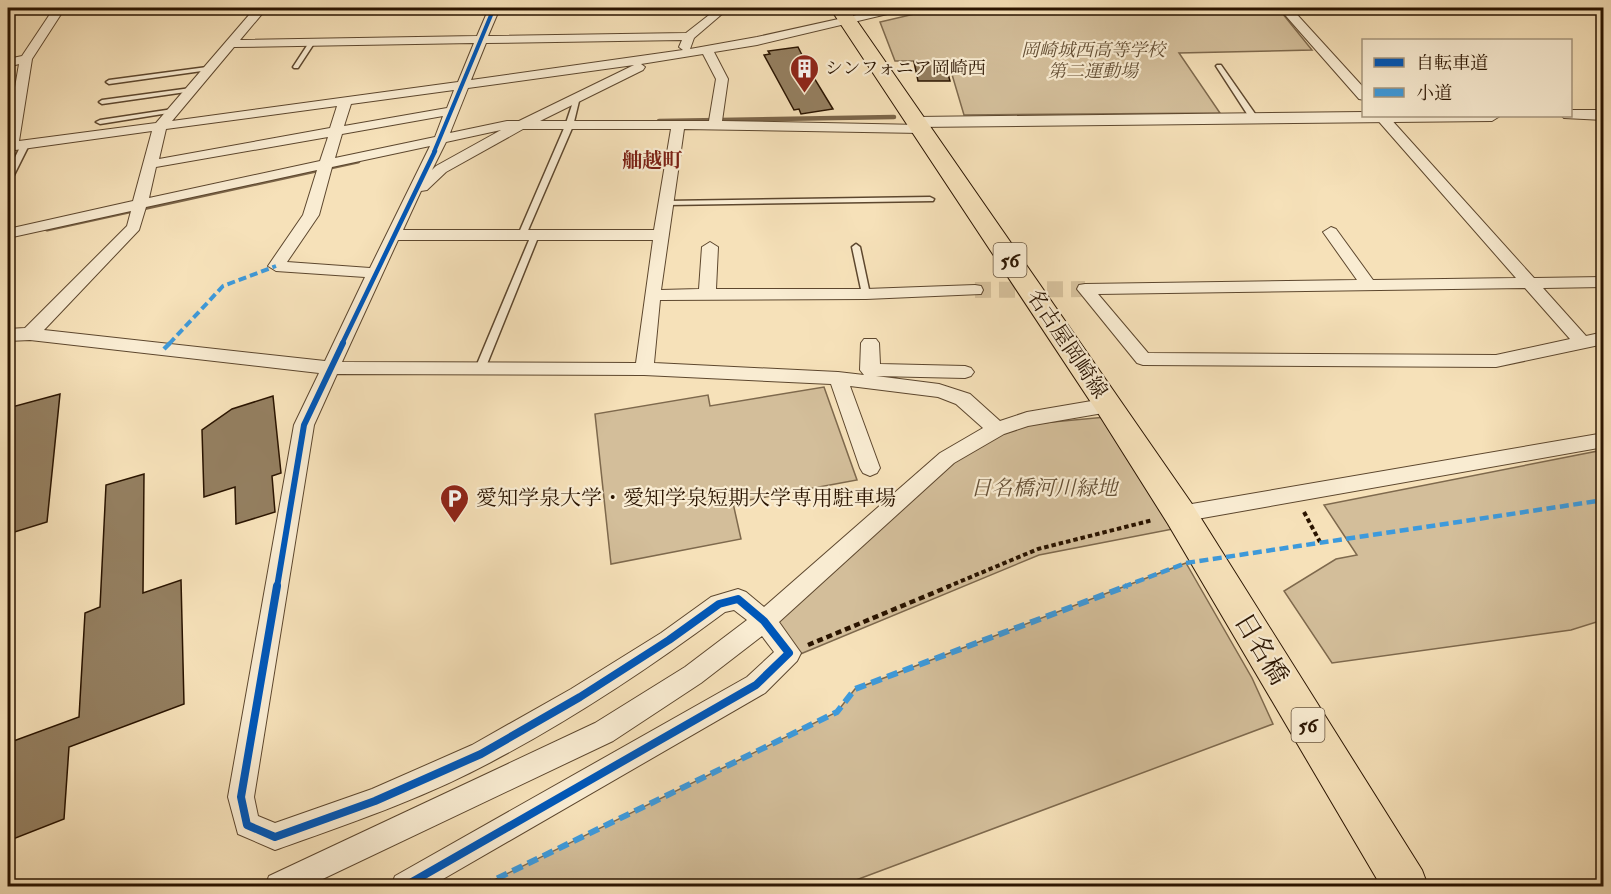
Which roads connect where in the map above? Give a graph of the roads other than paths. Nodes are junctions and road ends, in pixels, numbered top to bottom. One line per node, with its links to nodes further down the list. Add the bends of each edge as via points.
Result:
1 (59, 8): 15 (street)
2 (261, 8): 11 (street)
3 (494, 8): 9 (street)
4 (724, 8): 8 (street)
5 (900, 8): 7 (street)
6 (1286, 8): 23 (street)
7 (843, 14): 12 (street, via 757,41); 35 (main road, 名古屋岡崎線 / 56)
8 (689, 36): 9 (street); 13 (street, via 685,46)
9 (481, 39): 10 (street); 21 (street)
10 (312, 42): 11 (street); 17 (lane)
11 (229, 44): 19 (street)
12 (708, 50): 13 (street); 40 (street, via 722,79)
13 (688, 53): 14 (street)
14 (658, 58): 21 (street); 24 (street)
15 (26, 59): 16 (street); 43 (street)
16 (8, 63)
17 (296, 66)
18 (1218, 66): 33 (lane)
19 (207, 69): 20 (lane); 22 (street)
20 (109, 82)
21 (460, 86): 25 (street); 28 (street)
22 (191, 90): 26 (lane); 27 (street)
23 (1362, 94)
24 (577, 97): 37 (street); 38 (lane)
25 (345, 101): 36 (street); 41 (street)
26 (102, 102)
27 (173, 111): 34 (lane); 36 (street)
28 (451, 111): 41 (street); 42 (street)
29 (1572, 115): 30 (street)
30 (1603, 115)
31 (1362, 116): 33 (street)
32 (1383, 117): 60 (street)
33 (1254, 118): 35 (street)
34 (100, 122)
35 (919, 125): 40 (street); 77 (main road, 名古屋岡崎線 / 56)
36 (160, 126): 43 (street); 44 (street)
37 (519, 126): 38 (street); 42 (street); 50 (street, via 441,169 426,181)
38 (569, 126): 39 (street); 54 (lane)
39 (678, 126): 40 (street); 48 (street)
40 (715, 126)
41 (336, 132): 44 (street); 45 (street)
42 (441, 138): 45 (street); 50 (street)
43 (14, 146): 46 (lane)
44 (152, 164): 49 (street)
45 (326, 164): 49 (street); 58 (street, via 311,215 276,266)
46 (8, 179)
47 (930, 199): 48 (lane)
48 (667, 203): 55 (street)
49 (139, 205): 52 (street); 66 (street, via 134,227)
50 (404, 211): 53 (street)
51 (1331, 232): 61 (street)
52 (8, 233)
53 (394, 235): 54 (street); 58 (street)
54 (529, 235): 55 (street); 72 (lane)
55 (663, 235): 65 (street)
56 (710, 247): 63 (street)
57 (856, 247): 64 (lane)
58 (376, 273): 71 (street)
59 (1604, 282): 60 (street)
60 (1532, 284): 61 (street); 69 (street)
61 (1369, 286): 69 (street, via 1084,289 1143,359 1496,361)
62 (975, 290): 64 (street)
63 (707, 294): 64 (street); 65 (street)
64 (866, 294)
65 (652, 295): 73 (street)
66 (30, 334): 67 (street); 71 (street)
67 (8, 335)
68 (1604, 338): 69 (street)
69 (1582, 342)
70 (870, 343): 74 (street)
71 (329, 368): 72 (street); 83 (street, via 304,425 241,797 247,825 275,837 375,801 481,754 580,697 719,604 738,600)
72 (480, 369): 73 (street)
73 (644, 369): 76 (street)
74 (871, 369): 75 (street); 76 (street)
75 (965, 372)
76 (846, 379): 78 (street, via 939,391 963,399); 80 (street)
77 (1109, 405): 78 (street, via 1027,419); 81 (main road, 名古屋岡崎線 / 56)
78 (997, 429): 83 (street, via 947,458)
79 (1604, 440): 81 (street)
80 (870, 468)
81 (1180, 514): 82 (main road, 名古屋岡崎線 / 56)
82 (1210, 564): 86 (main road, 日名橋 / 56)
83 (764, 621): 84 (street, via 693,675 604,732); 85 (street, via 789,653 756,685)
84 (279, 886)
85 (405, 886)
86 (1406, 886)

